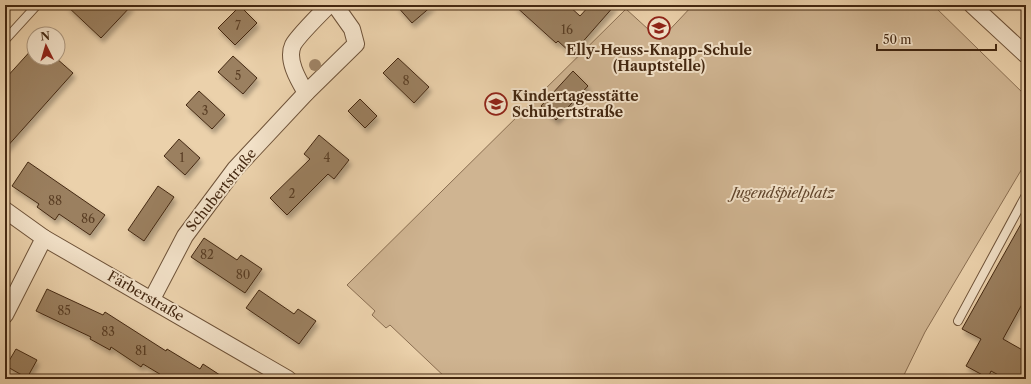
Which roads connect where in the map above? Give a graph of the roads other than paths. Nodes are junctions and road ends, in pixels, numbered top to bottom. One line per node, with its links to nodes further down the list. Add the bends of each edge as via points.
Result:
1 (37, 5): 5 (lane)
2 (329, 5): 7 (street, via 293,46 292,61)
3 (335, 5): 7 (street, Schubertstraße, via 352,29 356,44)
4 (978, 7): 6 (street)
5 (5, 40)
6 (1026, 55)
7 (306, 93): 11 (street, Schubertstraße, via 235,169 185,236)
8 (1026, 195): 13 (lane)
9 (5, 210): 10 (street, Färberstraße)
10 (44, 238): 11 (street, Färberstraße); 12 (street)
11 (152, 299): 14 (street, Färberstraße)
12 (5, 315)
13 (958, 321)
14 (288, 379)

